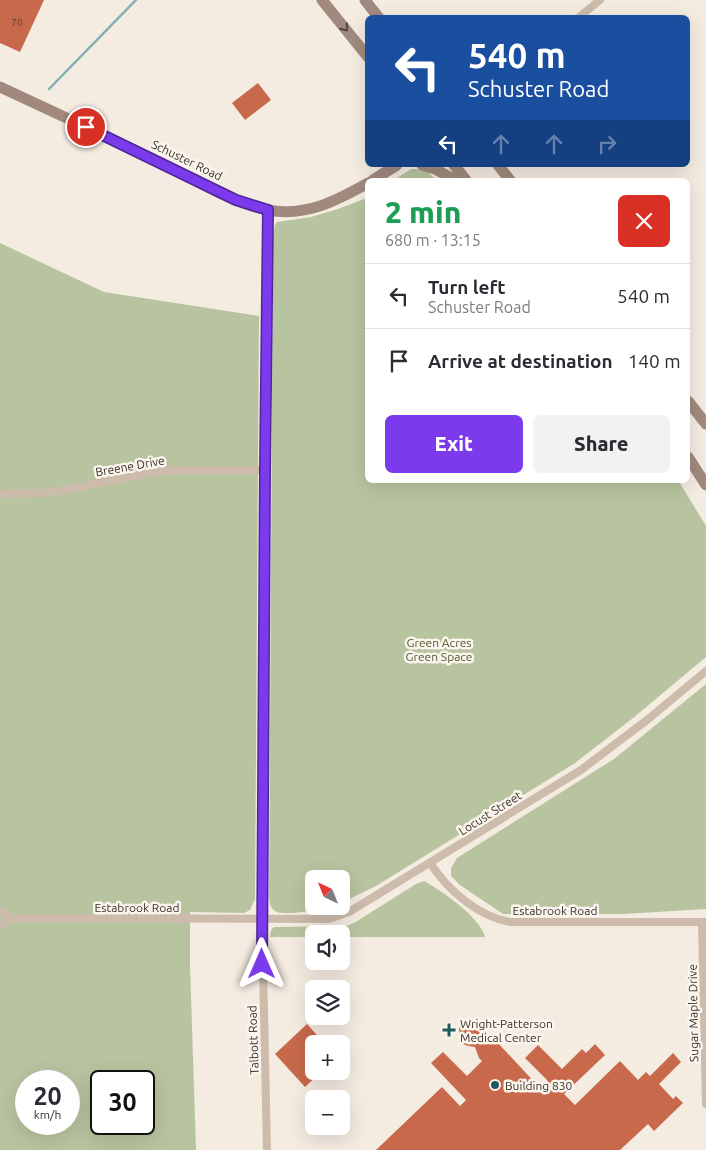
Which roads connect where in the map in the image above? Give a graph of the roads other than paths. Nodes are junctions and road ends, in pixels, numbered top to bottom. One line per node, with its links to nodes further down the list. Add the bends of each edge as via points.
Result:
1 (322, 0): 6 (street, one-way to 6)
2 (365, 0): 4 (street)
3 (600, 0): 5 (street)
4 (377, 15)
5 (582, 15)
6 (365, 53)
7 (0, 87): 17 (street, Schuster Road, via 236,200)
8 (394, 167): 12 (street)
9 (428, 167): 13 (street)
10 (456, 167): 14 (street)
11 (500, 167): 15 (street)
12 (376, 178)
13 (451, 178)
14 (464, 178)
15 (508, 178)
16 (365, 185): 17 (street, Schuster Road, via 326,205 289,211)
17 (268, 210): 21 (street, Talbott Road)
18 (690, 404): 19 (street)
19 (706, 424)
20 (690, 460): 22 (street)
21 (265, 470): 23 (street, Breene Drive, via 172,470 64,490); 28 (street, Talbott Road)
22 (706, 485)
23 (0, 494)
24 (706, 671): 25 (street, Locust Street, via 581,770)
25 (430, 863): 28 (street, Locust Street, via 348,912 329,919); 29 (street, Estabrook Road, via 442,880 474,907 496,919 510,922)
26 (0, 910): 27 (street)
27 (12, 918): 28 (street, Estabrook Road); 30 (street)
28 (262, 919): 32 (street, Talbott Road)
29 (704, 922): 31 (street, Sugar Maple Drive)
30 (0, 926)
31 (706, 1104)
32 (267, 1150)

